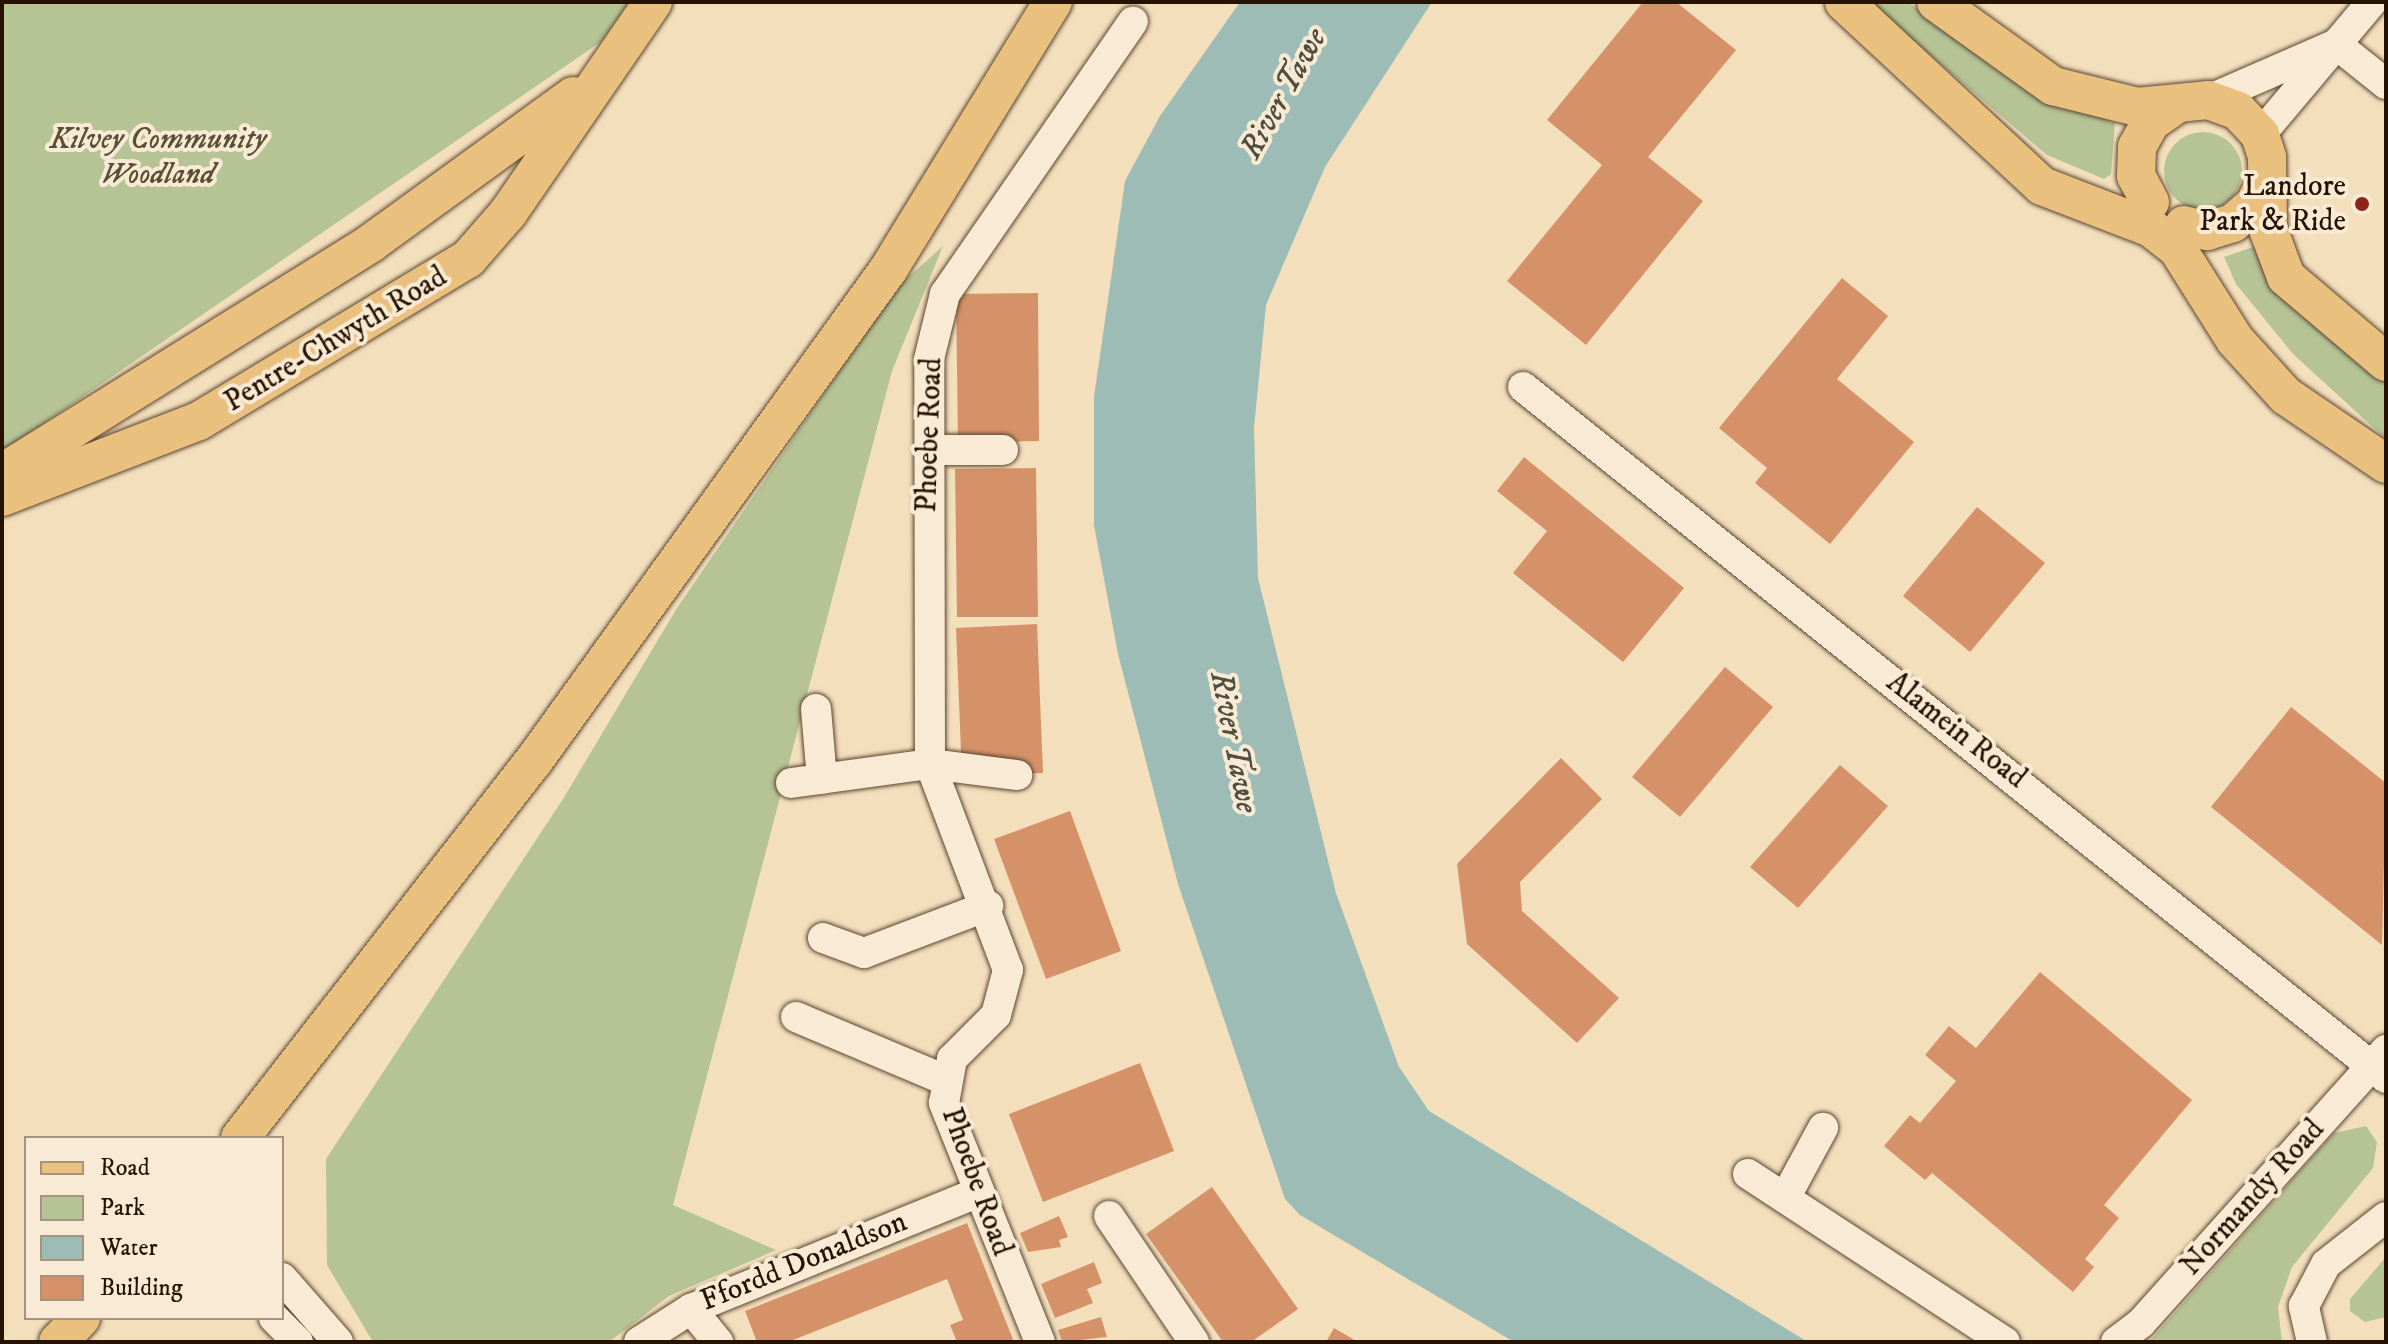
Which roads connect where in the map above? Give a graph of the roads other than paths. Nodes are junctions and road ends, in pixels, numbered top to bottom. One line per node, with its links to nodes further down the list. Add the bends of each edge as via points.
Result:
1 (653, 2): 8 (main road, Pentre-Chwyth Road)
2 (1053, 2): 33 (main road, via 888,270 533,762)
3 (1844, 2): 11 (main road)
4 (1936, 2): 10 (main road, via 2053,86 2137,107)
5 (2372, 2): 7 (street)
6 (1133, 21): 18 (street, Phoebe Road, via 945,294 929,359)
7 (2336, 44): 9 (street); 10 (street); 12 (street)
8 (592, 83): 21 (main road, Pentre-Chwyth Road, via 371,243); 22 (main road, Pentre-Chwyth Road, via 508,213 468,259 424,291 199,421)
9 (2386, 84)
10 (2191, 102): 12 (main road, via 2238,111); 14 (main road, via 2151,122 2137,147 2136,176)
11 (1962, 109): 14 (main road, via 2084,182); 20 (main road, via 2042,186 2151,228 2177,248 2235,340 2286,396)
12 (2260, 135): 13 (main road)
13 (2266, 180): 15 (main road, via 2254,205 2233,223 2207,231); 16 (main road, via 2268,229 2286,277)
14 (2150, 202): 15 (main road)
15 (2184, 225): 20 (main road, via 2267,343)
16 (2386, 362)
17 (1523, 387): 31 (street, Alamein Road)
18 (929, 450): 19 (street); 24 (street, Phoebe Road)
19 (1003, 450)
20 (2374, 454)
21 (2, 473)
22 (2, 497)
23 (816, 709): 26 (street)
24 (930, 764): 25 (street); 26 (street); 28 (street, Phoebe Road)
25 (1017, 775)
26 (822, 779): 27 (street)
27 (791, 783)
28 (988, 906): 29 (street, via 864,953); 32 (street, Phoebe Road, via 1008,970 1004,996 996,1015 952,1059)
29 (823, 938)
30 (796, 1017): 32 (street)
31 (2382, 1064): 50 (street, Normandy Road, via 2141,1323)
32 (945, 1080): 36 (street, Phoebe Road, via 944,1103)
33 (242, 1136)
34 (1818, 1139): 37 (street)
35 (1748, 1174): 37 (street)
36 (976, 1193): 41 (street, Ffordd Donaldson); 47 (street, Phoebe Road)
37 (1785, 1198): 49 (street)
38 (1109, 1216): 48 (street)
39 (2386, 1217): 51 (street, via 2326,1264 2304,1306)
40 (284, 1280): 44 (street)
41 (691, 1309): 45 (street, Ffordd Donaldson); 46 (street)
42 (276, 1320): 43 (street)
43 (298, 1342)
44 (338, 1342)
45 (639, 1342)
46 (718, 1342)
47 (1040, 1342)
48 (1194, 1342)
49 (2005, 1342)
50 (2116, 1342)
51 (2312, 1342)

